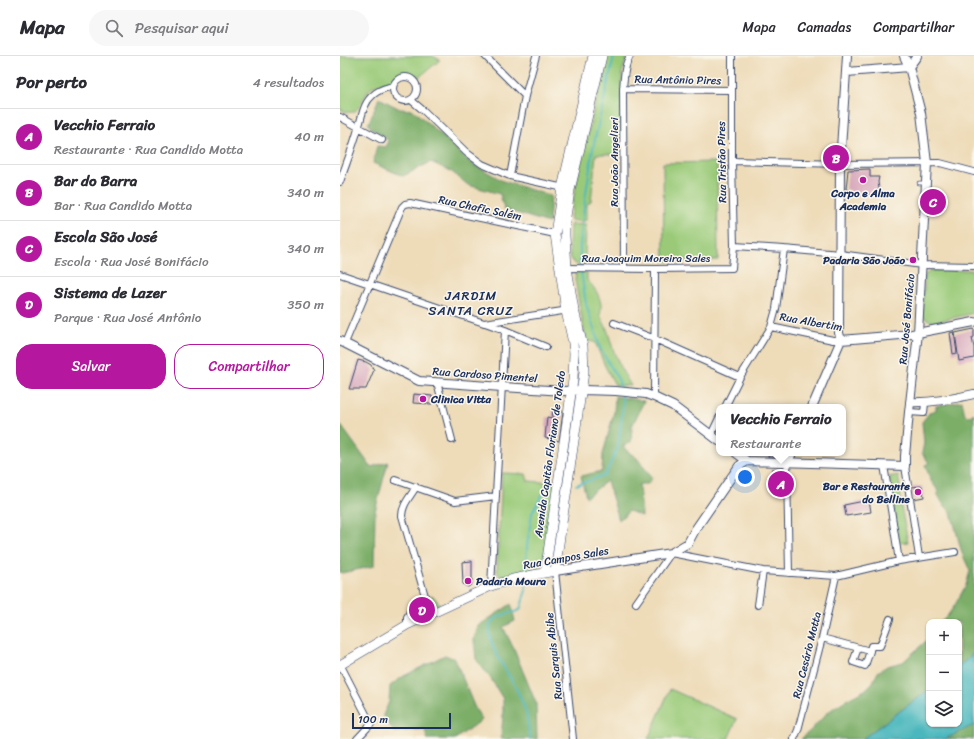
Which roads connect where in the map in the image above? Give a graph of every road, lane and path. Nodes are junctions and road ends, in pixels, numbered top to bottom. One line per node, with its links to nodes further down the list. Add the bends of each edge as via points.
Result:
1 (486, 56): 15 (street)
2 (536, 56): 15 (street)
3 (594, 56): 26 (main road, Avenida Capitão Floriano de Toledo)
4 (602, 56): 26 (main road, Avenida Capitão Floriano de Toledo)
5 (630, 56): 13 (street, Rua João Angelieri)
6 (732, 56): 14 (street, Rua Tristão Pires)
7 (847, 56): 11 (street)
8 (904, 56): 10 (street, Rua José Bonifácio)
9 (916, 56): 10 (street)
10 (909, 67): 11 (street); 21 (street, Rua José Bonifácio, via 921,112)
11 (846, 72): 22 (street)
12 (393, 86): 16 (street, via 393,93 398,98 404,101); 16 (street, via 396,80 402,77 412,79 417,88 416,95); 18 (street, via 383,88 369,99 364,107)
13 (623, 89): 14 (street, Rua Antônio Pires); 35 (street, Rua João Angelieri)
14 (732, 90): 20 (street, Rua Tristão Pires)
15 (525, 96): 24 (street)
16 (411, 100): 24 (street, via 466,153 482,164)
17 (340, 117): 18 (street)
18 (359, 128): 19 (street); 25 (street)
19 (382, 140)
20 (732, 161): 22 (street); 28 (street, Rua Tristão Pires)
21 (927, 163): 22 (street); 23 (street, via 940,163); 31 (street, Rua José Bonifácio, via 923,183)
22 (840, 164): 30 (street)
23 (974, 172)
24 (510, 176): 26 (street)
25 (340, 182)
26 (566, 189): 27 (main road, Avenida Capitão Floriano de Toledo); 33 (main road, Avenida Capitão Floriano de Toledo)
27 (555, 234): 33 (main road, Avenida Capitão Floriano de Toledo); 38 (street, Rua Chafic Salém, via 405,204)
28 (734, 246): 29 (street); 34 (street, Rua Tristão Pires)
29 (784, 249): 30 (street); 43 (street)
30 (840, 254): 31 (street); 47 (street)
31 (922, 265): 32 (street); 45 (street, Rua José Bonifácio)
32 (974, 266)
33 (567, 268): 35 (street, Rua Joaquim Moreira Sales); 39 (main road, Avenida Capitão Floriano de Toledo)
34 (732, 268): 36 (street, Rua Joaquim Moreira Sales)
35 (624, 269): 36 (street, Rua Joaquim Moreira Sales)
36 (655, 269): 46 (street)
37 (340, 274): 38 (street)
38 (370, 284): 41 (street); 48 (street)
39 (570, 310): 41 (street); 53 (main road, Avenida Capitão Floriano de Toledo, via 583,346); 54 (main road, Avenida Capitão Floriano de Toledo, via 574,353)
40 (974, 322): 45 (street, Rua Albertim)
41 (484, 323): 44 (street)
42 (614, 323): 46 (street)
43 (771, 327): 47 (street, Rua Albertim); 50 (street)
44 (505, 330): 49 (street); 52 (street)
45 (918, 333): 47 (street, Rua Albertim); 57 (street, Rua José Bonifácio)
46 (655, 338): 50 (street); 56 (street)
47 (841, 340): 60 (street)
48 (342, 342): 51 (street, Rua Cardoso Pimentel, via 419,381)
49 (546, 347)
50 (740, 377): 59 (street)
51 (437, 382): 52 (street, Rua Cardoso Pimentel); 65 (street)
52 (502, 387): 54 (street, Rua Cardoso Pimentel); 75 (street)
53 (582, 390): 54 (street, Rua Cardoso Pimentel); 56 (street, Rua Cardoso Pimentel); 66 (main road, Avenida Capitão Floriano de Toledo)
54 (572, 391): 66 (main road, Avenida Capitão Floriano de Toledo)
55 (974, 394): 58 (street)
56 (654, 396): 63 (street, Rua Cardoso Pimentel, via 673,406)
57 (910, 402): 58 (street); 61 (street, Rua José Bonifácio)
58 (925, 403): 61 (street, via 924,413)
59 (726, 404)
60 (813, 404)
61 (909, 412): 72 (street, Rua José Bonifácio)
62 (716, 424): 63 (street)
63 (711, 435): 64 (street, Rua Cardoso Pimentel)
64 (716, 439)
65 (452, 440)
66 (568, 451): 80 (main road, Avenida Capitão Floriano de Toledo, via 568,480); 82 (main road, Avenida Capitão Floriano de Toledo, via 558,487)
67 (741, 456): 69 (street)
68 (791, 456): 70 (street)
69 (747, 460): 70 (street); 77 (street, via 739,466 688,543)
70 (788, 462): 71 (street); 83 (street)
71 (884, 465): 72 (street); 79 (street)
72 (905, 466): 78 (street)
73 (395, 480): 74 (street)
74 (416, 488): 75 (street, via 455,501); 89 (street, via 402,510 402,516 425,596 410,612)
75 (496, 496): 85 (street)
76 (955, 552): 78 (street)
77 (671, 553): 80 (street, Rua Campos Sales); 81 (street); 86 (street)
78 (919, 557): 79 (street)
79 (899, 561): 84 (street)
80 (555, 571): 82 (main road, Rua Campos Sales); 95 (street, Rua Sarquis Abibe)
81 (763, 571): 83 (street); 87 (street)
82 (545, 573): 85 (main road, Rua Campos Sales)
83 (789, 573): 84 (street)
84 (836, 576): 90 (street, Rua Cesário Motta)
85 (491, 586): 89 (main road, Rua Campos Sales)
86 (636, 603)
87 (758, 605)
88 (890, 619): 92 (street, via 880,646 871,646)
89 (407, 625): 93 (main road, Rua Campos Sales)
90 (822, 638): 91 (street); 96 (street, Rua Cesário Motta)
91 (858, 648): 92 (street); 92 (street, via 853,662 865,666)
92 (870, 651)
93 (340, 664): 94 (street, via 371,724)
94 (357, 739)
95 (573, 739)
96 (794, 739)

